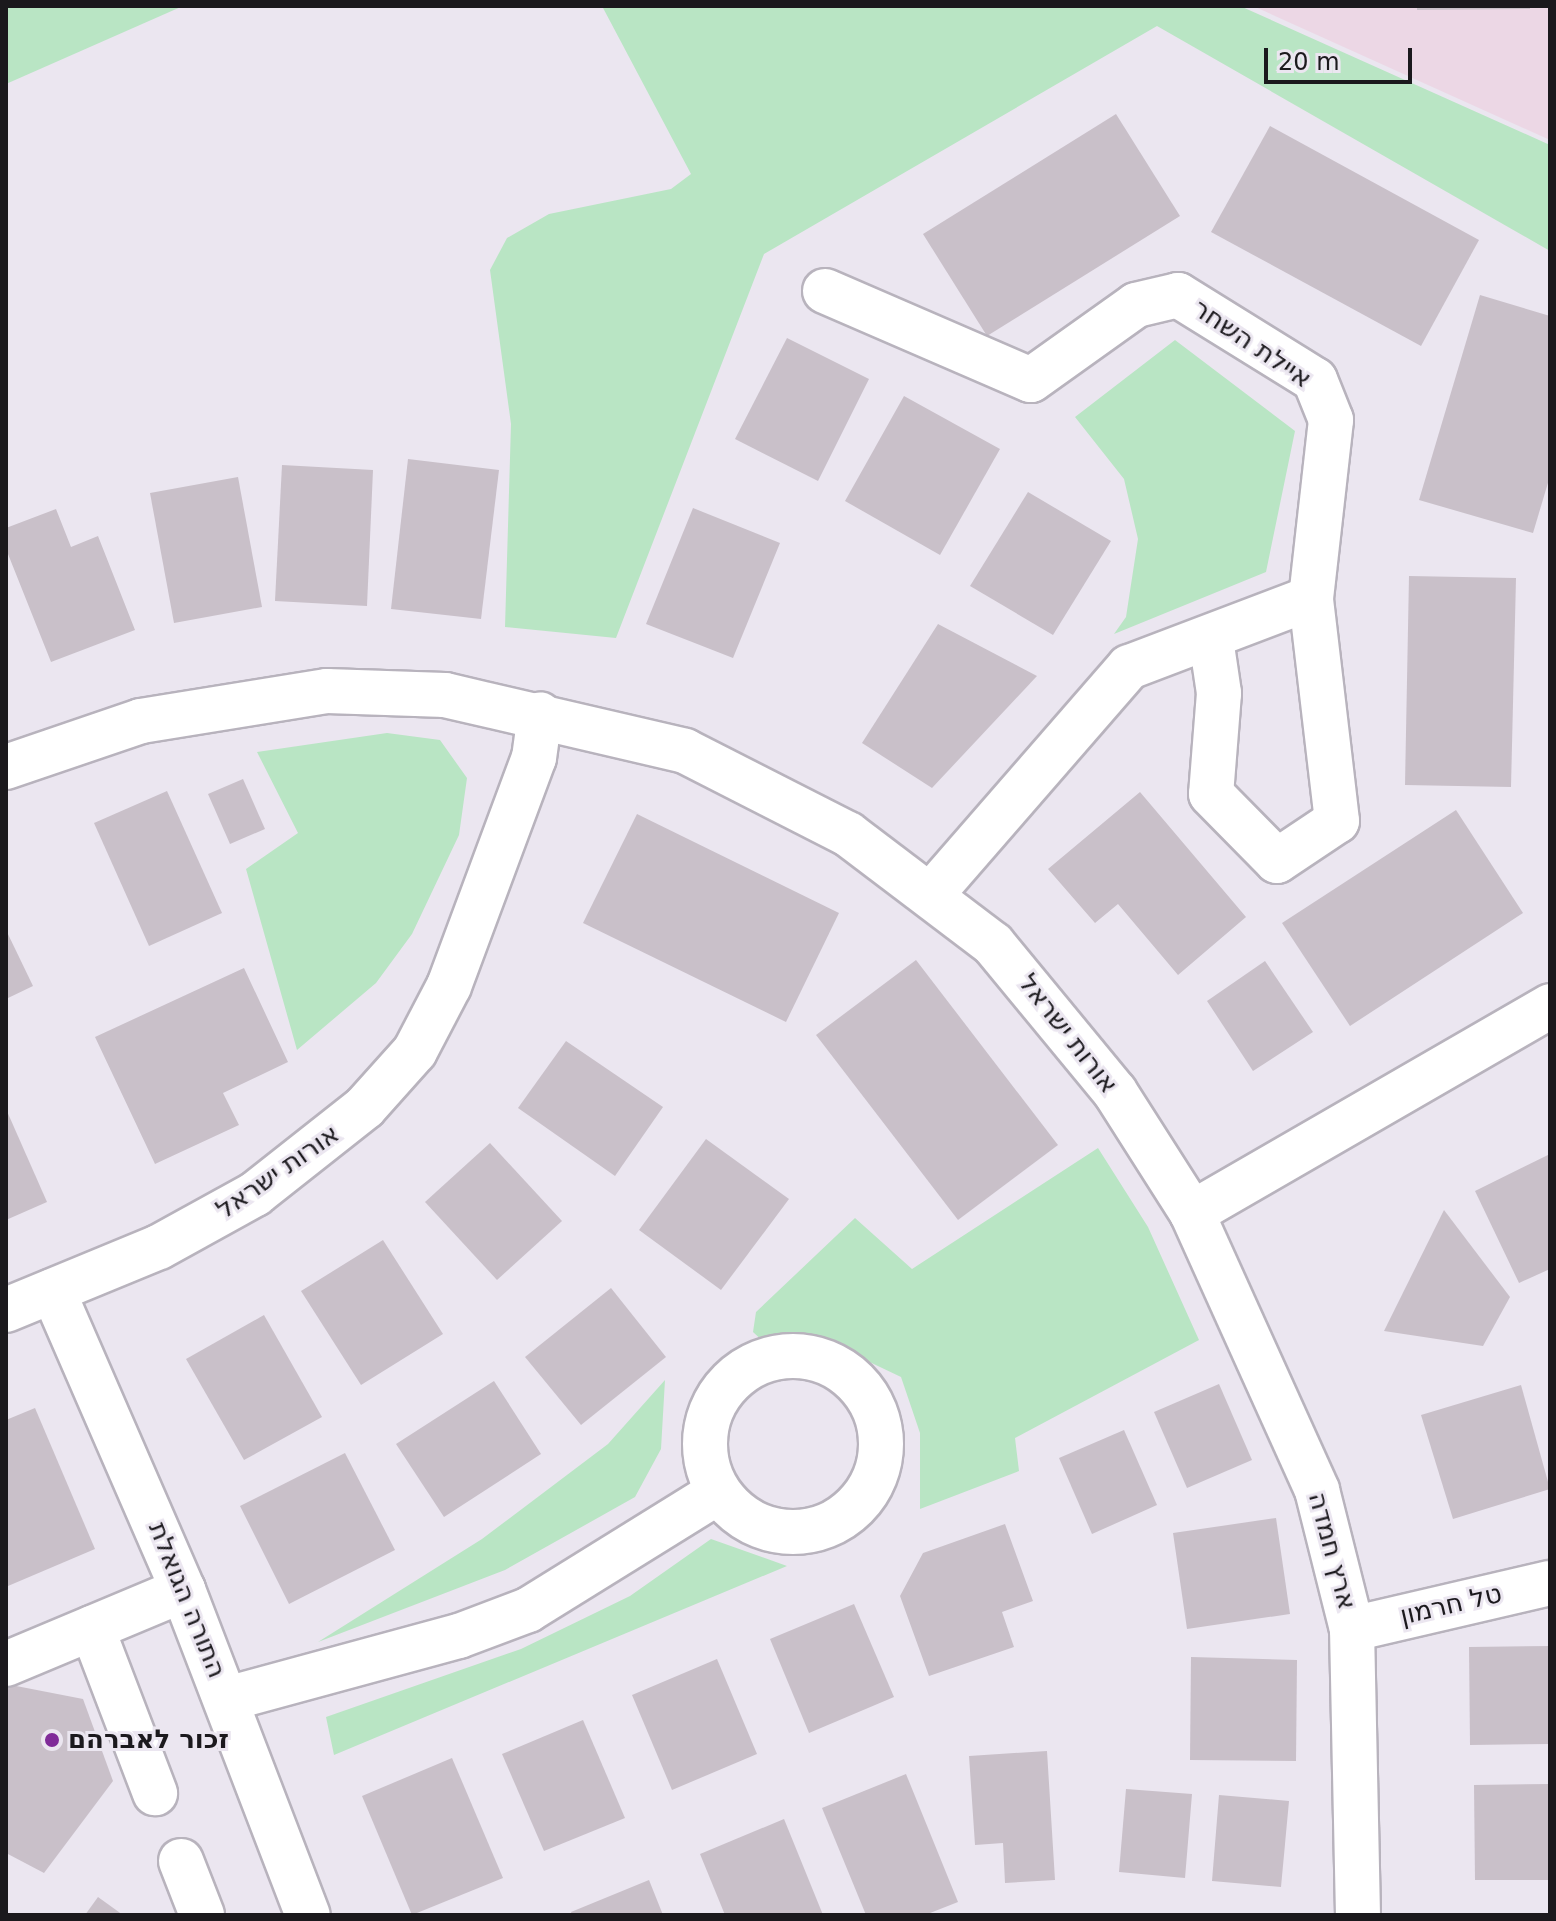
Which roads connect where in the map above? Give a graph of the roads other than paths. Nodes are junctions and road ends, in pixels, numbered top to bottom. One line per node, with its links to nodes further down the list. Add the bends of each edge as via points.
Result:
1 (825, 291): 2 (street, איילת השחר, via 1031,380 1136,305 1178,295 1315,380 1331,420)
2 (1311, 598): 3 (street); 3 (street, איילת השחר, via 1337,821 1277,861 1211,794 1219,693)
3 (1211, 639): 6 (street, via 1129,667)
4 (540, 714): 5 (street, אורות ישראל, via 445,695 327,691 141,721); 6 (street, אורות ישראל, via 685,751 848,834); 9 (street, אורות ישראל, via 534,758 479,914 415,1051 315,1153 255,1194 159,1247)
5 (6, 767)
6 (931, 895): 8 (street, אורות ישראל, via 993,944 1050,1005)
7 (1550, 1006): 8 (street)
8 (1192, 1213): 15 (street, ארץ חמדה, via 1317,1490)
9 (53, 1291): 10 (street, אורות ישראל); 13 (street, התורה הגואלת)
10 (6, 1310)
11 (718, 1492): 11 (street, via 767,1529 797,1533 842,1518 865,1497 878,1469 881,1429 870,1400 823,1361 792,1355 738,1374 706,1425 704,1456); 17 (street, via 528,1610 459,1636)
12 (1550, 1583): 15 (street, טל חרמון)
13 (183, 1590): 14 (street); 17 (street, התורה הגואלת)
14 (92, 1628): 16 (street); 18 (street)
15 (1352, 1629): 22 (street, ארץ חמדה)
16 (6, 1664)
17 (227, 1699): 21 (street, התורה הגואלת)
18 (155, 1793)
19 (181, 1861): 20 (street)
20 (202, 1915)
21 (308, 1915)
22 (1358, 1915)

